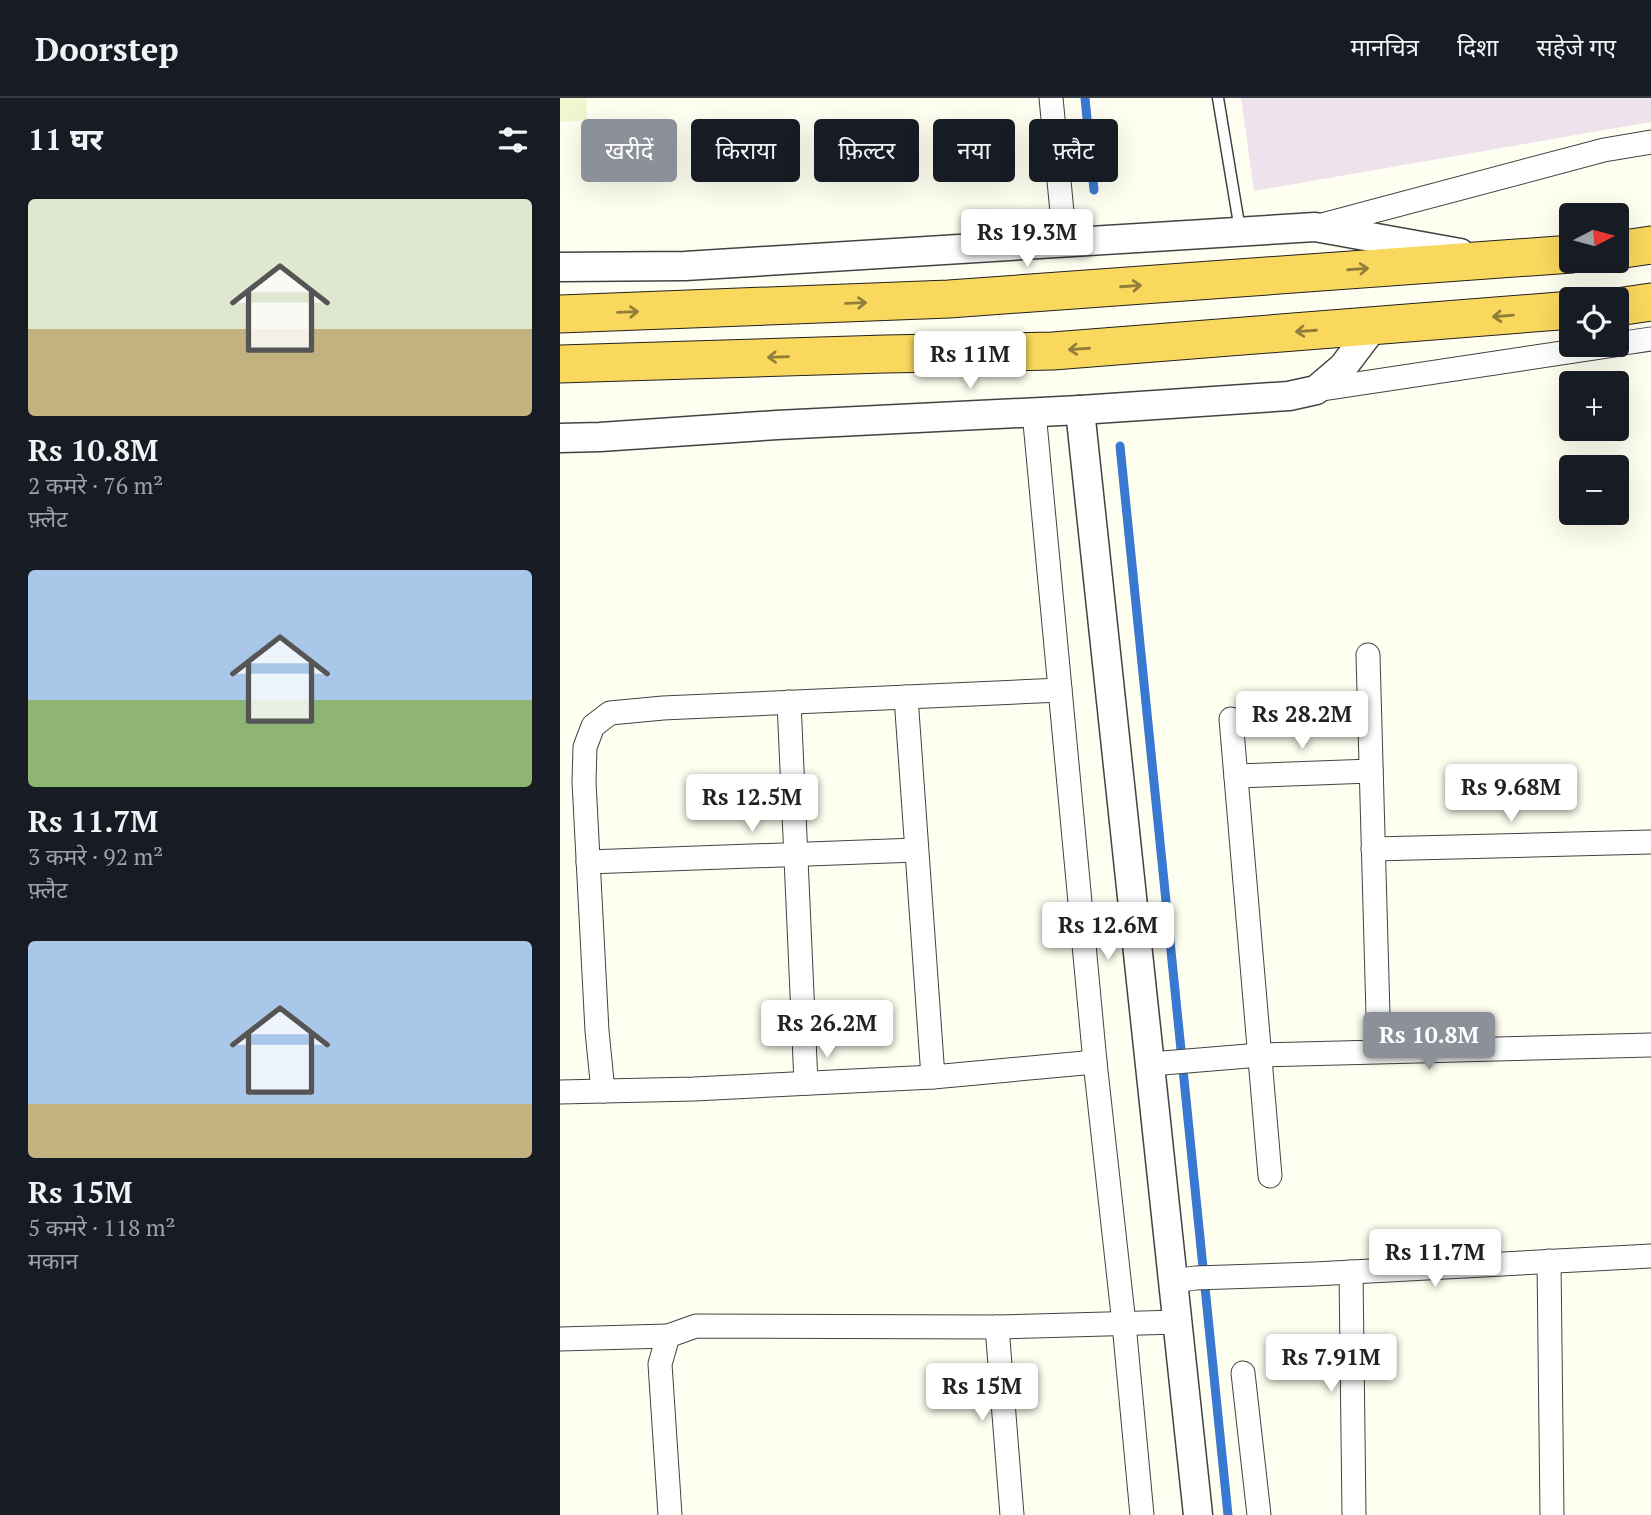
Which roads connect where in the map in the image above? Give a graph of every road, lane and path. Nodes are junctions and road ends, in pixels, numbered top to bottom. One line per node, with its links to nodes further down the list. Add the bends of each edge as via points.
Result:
1 (1051, 98): 6 (street)
2 (1218, 98): 5 (lane)
3 (1651, 142): 4 (street, via 1604,149)
4 (1315, 227): 5 (street); 10 (street)
5 (1240, 232): 6 (street)
6 (1065, 243): 11 (street, via 685,266)
7 (1651, 245): 8 (highway)
8 (1629, 248)
9 (1559, 255): 10 (highway)
10 (1496, 259): 15 (highway, one-way to 10, via 948,299)
11 (560, 267)
12 (1651, 303): 13 (highway)
13 (1629, 306)
14 (1559, 311): 16 (highway, one-way to 16)
15 (560, 314)
16 (1374, 326): 20 (highway, one-way to 20, via 1053,351); 21 (street, via 1343,367)
17 (1651, 339): 18 (street)
18 (1629, 343)
19 (1559, 354): 21 (street)
20 (560, 364)
21 (1316, 390): 22 (street, via 1289,396)
22 (1080, 410): 23 (street); 41 (street)
23 (1034, 412): 24 (street); 26 (street)
24 (560, 438)
25 (1368, 655): 30 (street)
26 (1060, 690): 27 (street); 40 (street)
27 (905, 697): 28 (street); 34 (street)
28 (789, 702): 35 (street); 36 (street, via 610,713 593,726 585,747)
29 (1231, 719): 31 (street)
30 (1371, 771): 31 (street); 33 (street)
31 (1236, 776): 39 (street)
32 (1651, 842): 33 (street)
33 (1373, 849): 38 (street)
34 (916, 850): 35 (street); 42 (street)
35 (796, 855): 36 (street); 43 (street)
36 (588, 862): 45 (street)
37 (1651, 1045): 38 (street)
38 (1378, 1051): 39 (street)
39 (1260, 1055): 41 (street); 46 (street)
40 (1095, 1062): 42 (street); 52 (street)
41 (1162, 1064): 50 (street)
42 (933, 1077): 43 (street)
43 (806, 1083): 45 (street)
44 (560, 1091): 45 (street)
45 (603, 1091)
46 (1270, 1175)
47 (1651, 1256): 48 (street)
48 (1549, 1261): 49 (street); 63 (street)
49 (1351, 1272): 50 (street); 62 (street)
50 (1195, 1279): 51 (street)
51 (1178, 1322): 52 (street); 60 (street)
52 (1124, 1324): 53 (street); 59 (street)
53 (997, 1327): 54 (street, via 696,1326); 58 (street)
54 (668, 1336): 55 (street); 57 (street, via 660,1364)
55 (560, 1339)
56 (1244, 1373): 61 (street)
57 (670, 1515)
58 (1012, 1515)
59 (1142, 1515)
60 (1198, 1515)
61 (1259, 1515)
62 (1354, 1515)
63 (1552, 1515)

